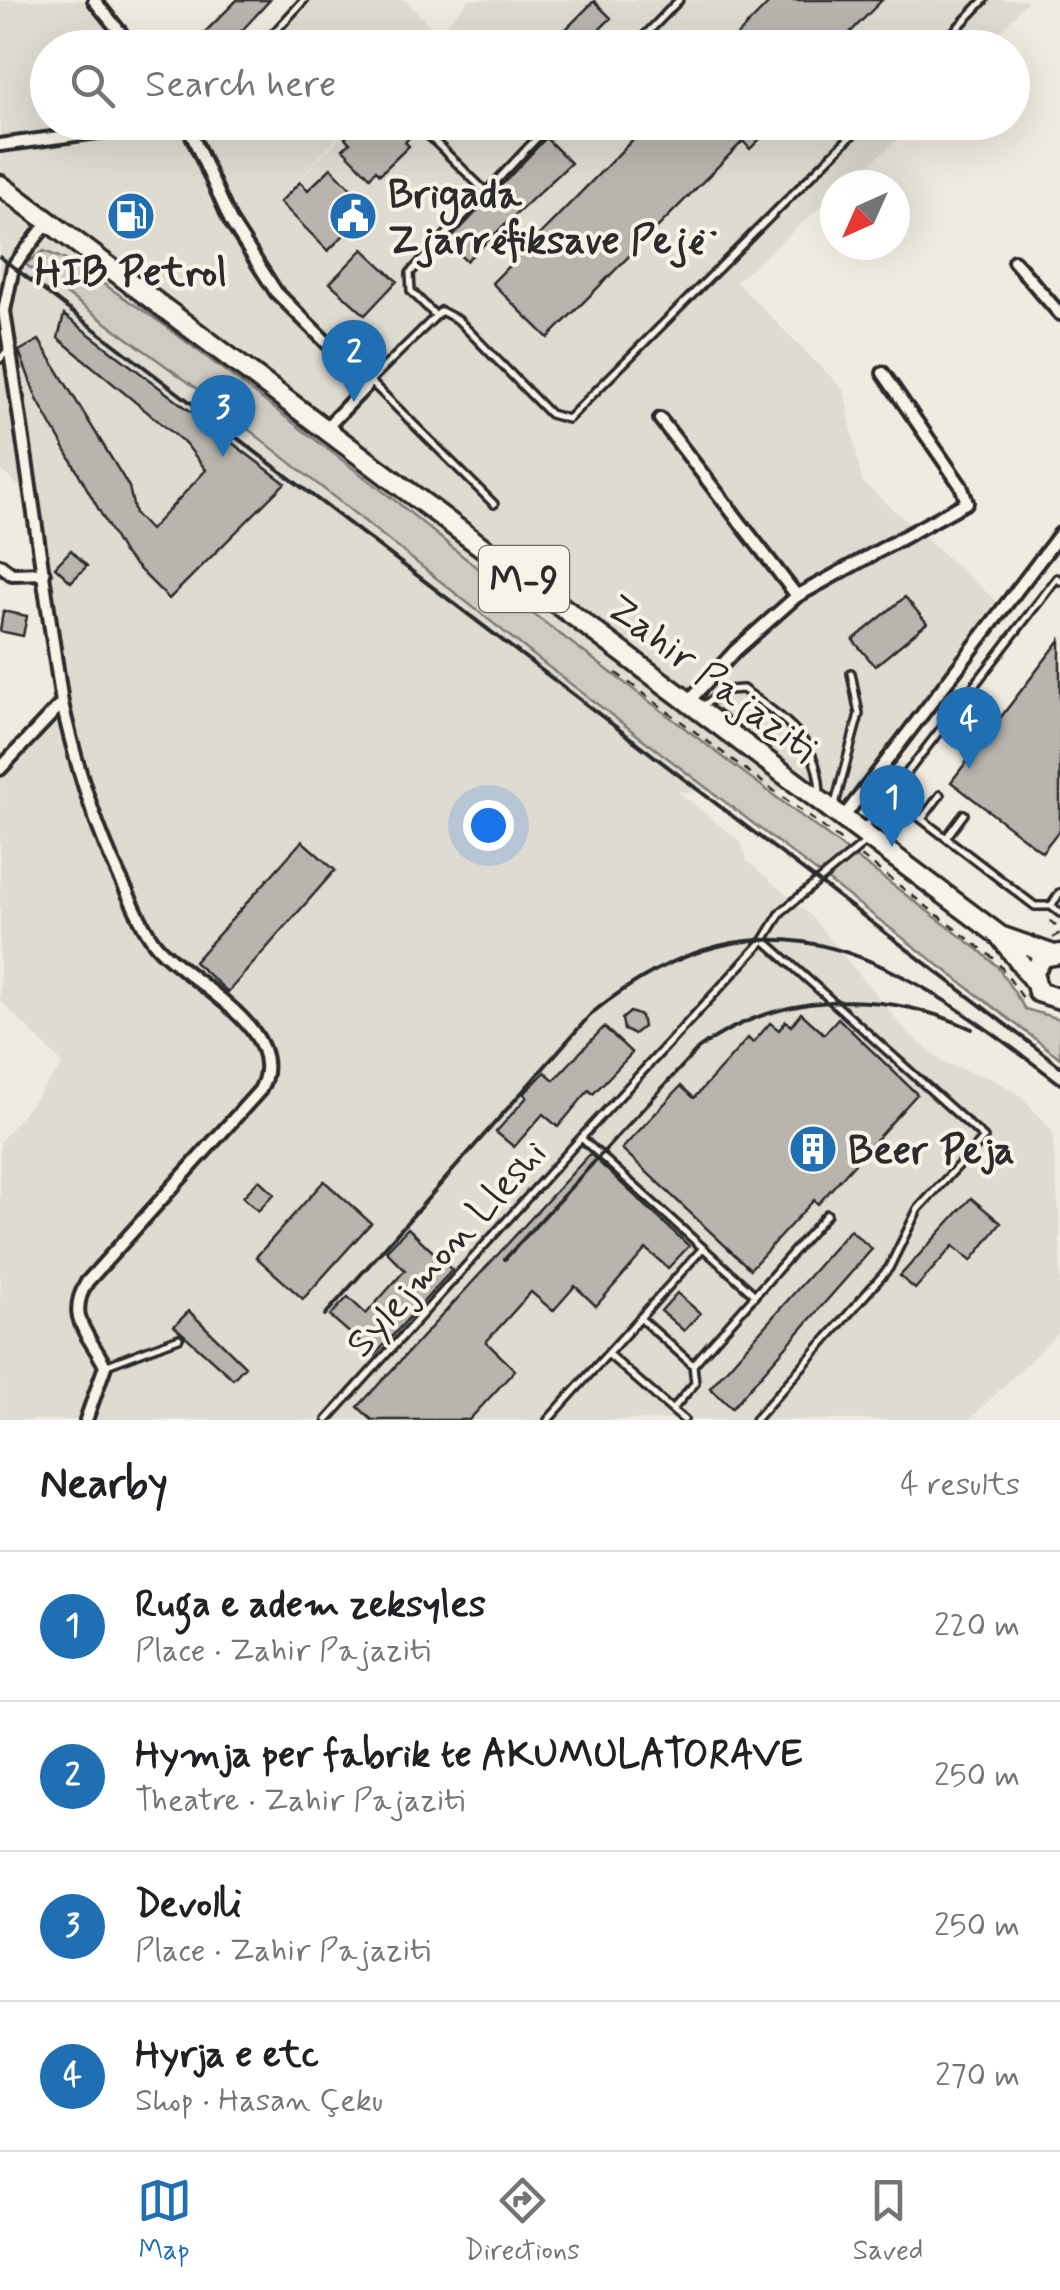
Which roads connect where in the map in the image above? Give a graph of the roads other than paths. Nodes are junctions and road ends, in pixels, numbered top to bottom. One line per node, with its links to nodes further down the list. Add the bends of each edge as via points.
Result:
1 (94, 0): 5 (street)
2 (304, 0): 6 (lane)
3 (678, 0): 7 (lane)
4 (984, 0): 8 (lane)
5 (118, 30)
6 (276, 30)
7 (649, 30)
8 (955, 30)
9 (37, 140): 14 (street)
10 (195, 140): 24 (street, via 276,292)
11 (434, 140): 16 (lane)
12 (534, 140): 16 (lane)
13 (846, 140): 20 (lane, via 568,419 550,414 450,314)
14 (0, 145)
15 (0, 185): 17 (main road, Zahir Pajaziti / M-9)
16 (484, 191): 20 (lane, via 410,273 411,290)
17 (49, 221): 19 (street, via 13,267); 26 (main road, Zahir Pajaziti / M-9)
18 (1014, 261): 21 (street)
19 (2, 310): 22 (street)
20 (434, 314): 24 (lane)
21 (1060, 314)
22 (4, 354): 30 (street)
23 (883, 372): 32 (street, via 967,502)
24 (369, 382): 26 (street); 27 (lane)
25 (660, 419): 32 (street)
26 (325, 429): 35 (main road, Zahir Pajaziti / M-9)
27 (494, 504)
28 (1060, 534): 39 (street)
29 (0, 565): 30 (street, via 12,574)
30 (44, 572): 34 (street)
31 (1060, 581): 37 (lane)
32 (798, 596): 35 (street, via 735,651)
33 (850, 672): 39 (lane, via 859,714)
34 (62, 703): 36 (street); 60 (street, via 93,818 144,927 243,1022 268,1057 260,1090 76,1300 77,1320)
35 (692, 706): 39 (main road, Zahir Pajaziti / M-9); 39 (lane, via 744,689 814,754)
36 (0, 769)
37 (890, 795): 41 (lane); 42 (lane)
38 (940, 795): 41 (lane)
39 (832, 810): 42 (main road, Zahir Pajaziti / M-9)
40 (964, 814): 43 (lane)
41 (922, 819): 43 (lane)
42 (866, 835): 47 (main road, Zahir Pajaziti / M-9); 48 (lane, via 781,912)
43 (946, 838): 45 (lane, via 1036,906)
44 (1060, 893): 45 (lane)
45 (1050, 906): 46 (lane)
46 (1060, 913)
47 (1000, 936): 49 (main road, Zahir Pajaziti / M-9); 50 (main road, Zahir Pajaziti / M-9)
48 (764, 940): 52 (lane); 66 (lane, via 984,1138 918,1209 890,1268)
49 (1055, 954): 50 (main road, M-9, via 1038,961)
50 (1032, 980): 51 (main road, M-9, via 1044,996)
51 (1059, 1000)
52 (580, 1138): 54 (lane, Sylejmon Lleshi); 63 (lane, Sylejmon Lleshi)
53 (827, 1214): 55 (lane)
54 (703, 1248): 55 (lane, Sylejmon Lleshi); 56 (lane)
55 (755, 1296): 59 (lane)
56 (640, 1318): 58 (lane); 59 (lane)
57 (179, 1338): 60 (lane)
58 (608, 1354): 61 (lane); 64 (lane)
59 (693, 1365): 61 (lane, via 695,1383)
60 (105, 1366): 62 (street)
61 (672, 1410): 65 (lane)
62 (86, 1420)
63 (326, 1420)
64 (548, 1420)
65 (684, 1420)
66 (755, 1420)

